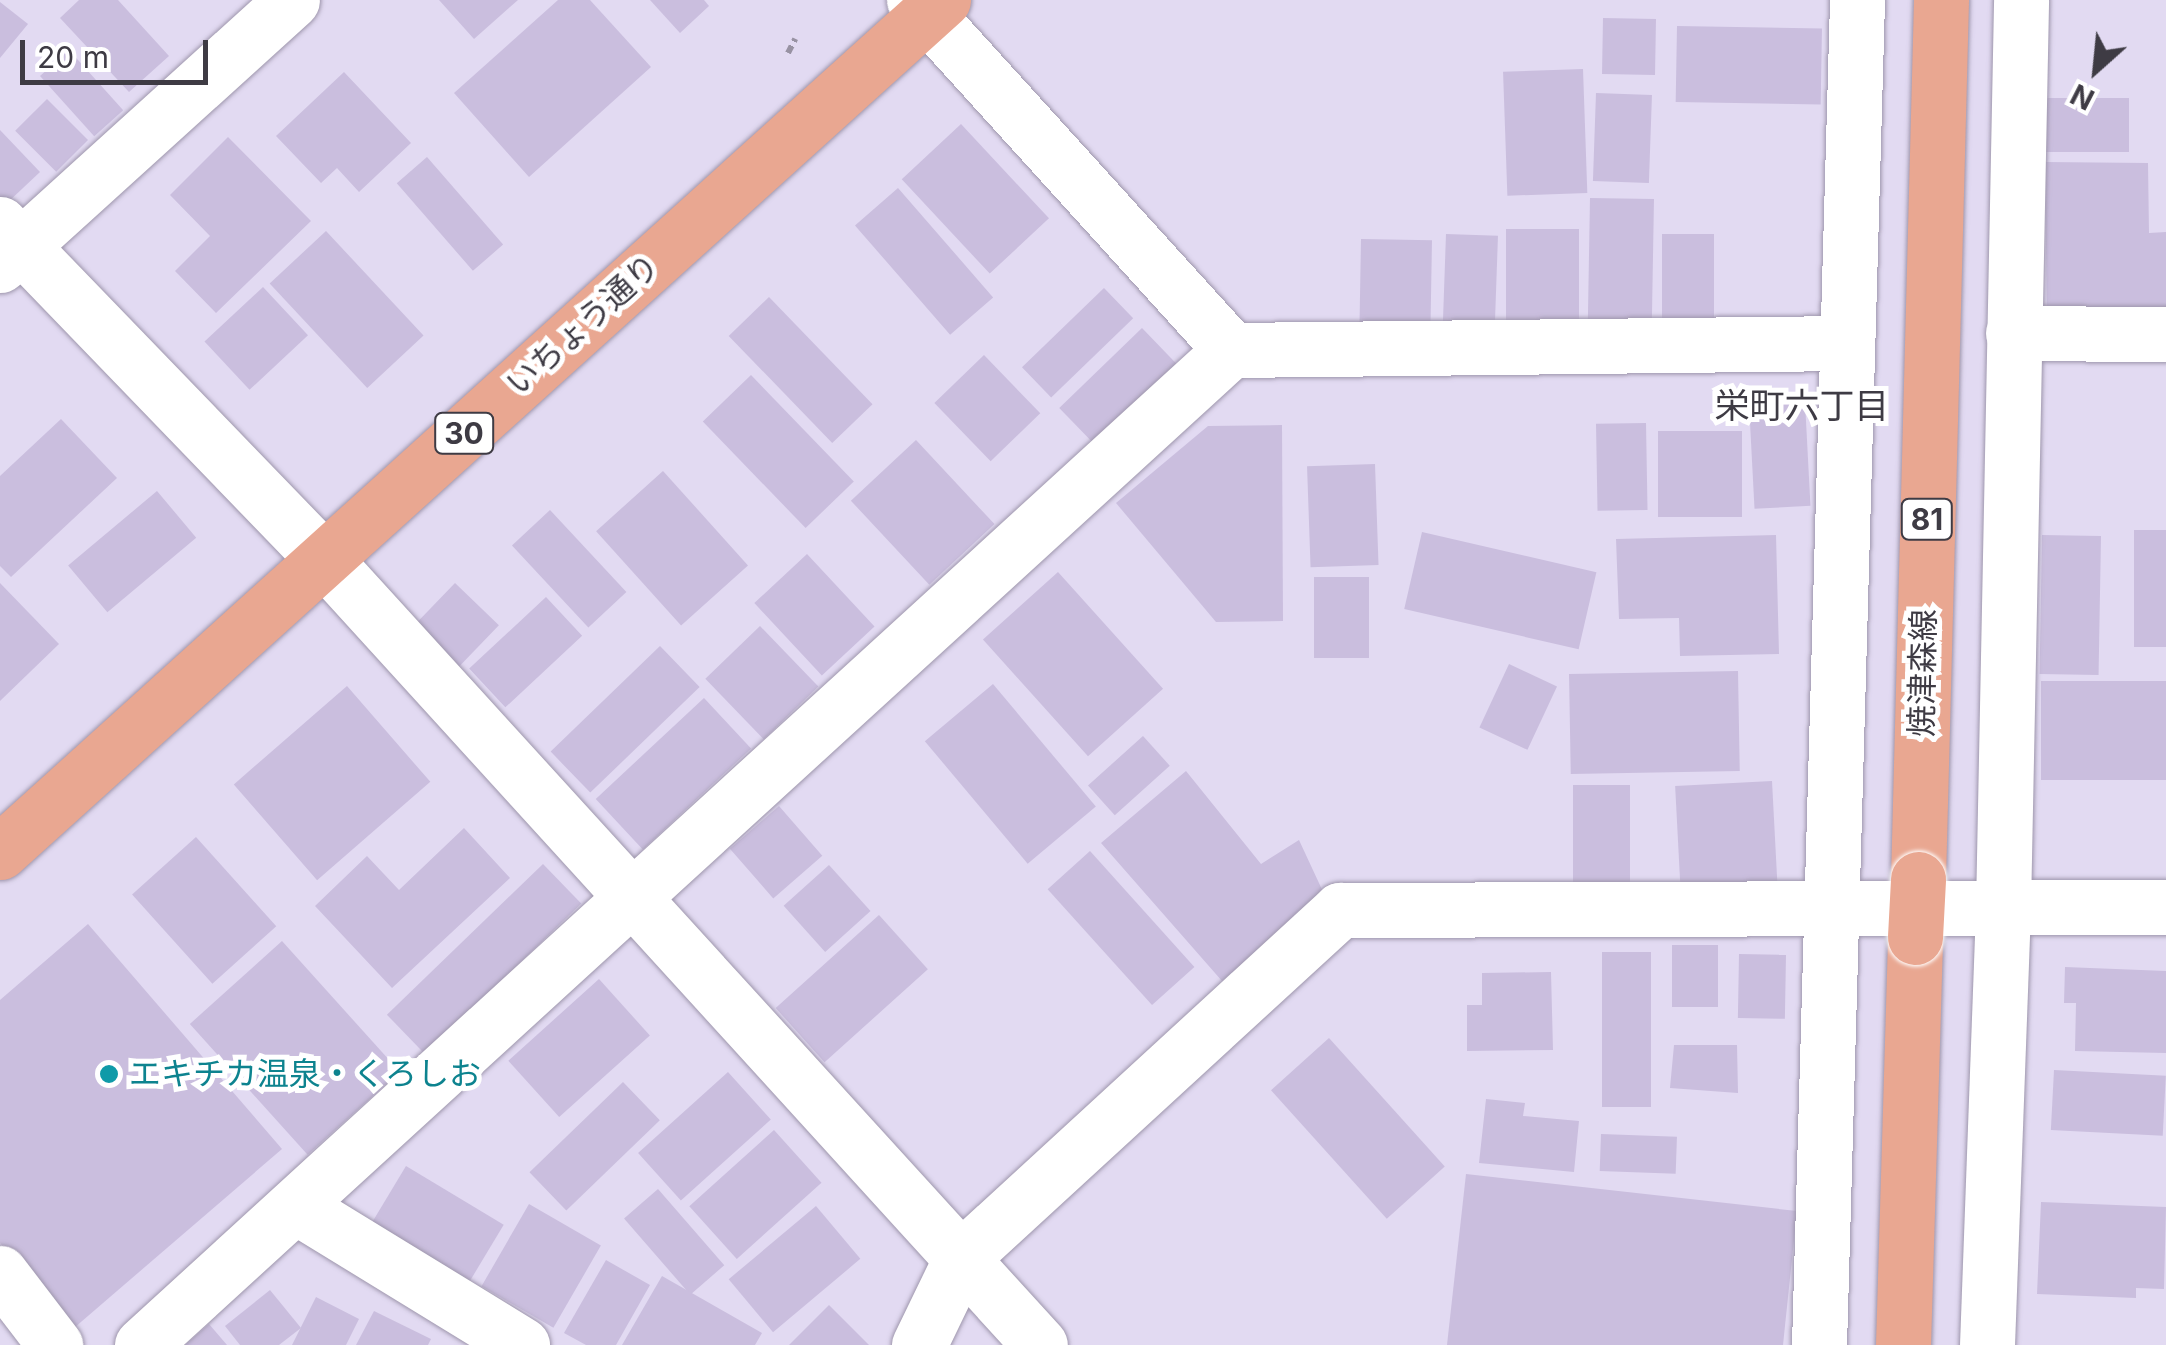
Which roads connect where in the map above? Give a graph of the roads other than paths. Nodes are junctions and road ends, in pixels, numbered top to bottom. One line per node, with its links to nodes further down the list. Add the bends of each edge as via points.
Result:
1 (292, 0): 6 (street)
2 (1857, 0): 9 (street)
3 (1941, 0): 26 (main road, 焼津森線 / 81, bridge)
4 (2021, 0): 7 (street)
5 (928, 5): 10 (street); 11 (main road, いちょう通り / 30)
6 (7, 245): 11 (street)
7 (2014, 333): 8 (street); 15 (street)
8 (2166, 334)
9 (1847, 342): 10 (street); 16 (street)
10 (1231, 350): 13 (street)
11 (324, 558): 12 (main road, いちょう通り / 30); 13 (street)
12 (0, 852)
13 (631, 894): 17 (street); 18 (street)
14 (2166, 907): 15 (street)
15 (2002, 908): 16 (street); 27 (street)
16 (1830, 909): 18 (street, via 1340,910); 25 (street)
17 (297, 1207): 21 (street); 22 (street)
18 (961, 1258): 23 (street); 24 (street)
19 (0, 1273): 20 (street)
20 (55, 1345)
21 (142, 1345)
22 (522, 1345)
23 (919, 1345)
24 (1040, 1345)
25 (1820, 1345)
26 (1903, 1345)
27 (1987, 1345)

